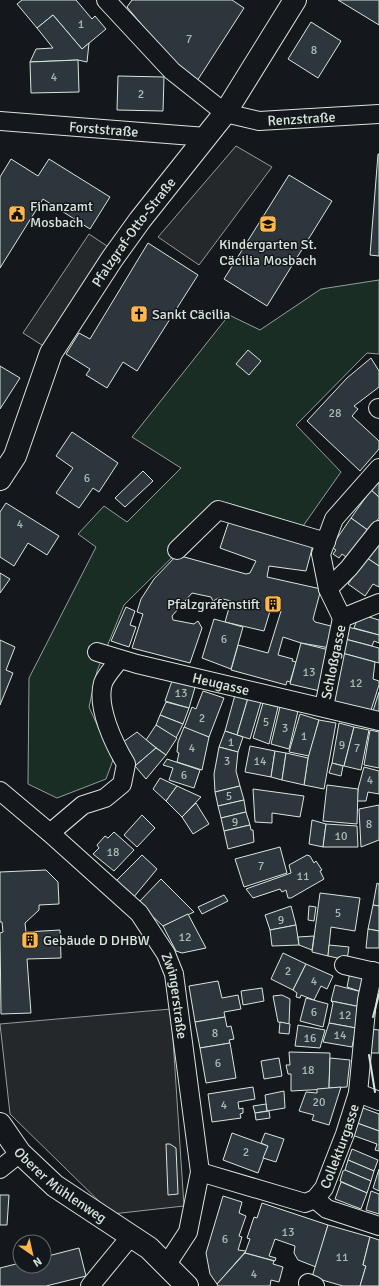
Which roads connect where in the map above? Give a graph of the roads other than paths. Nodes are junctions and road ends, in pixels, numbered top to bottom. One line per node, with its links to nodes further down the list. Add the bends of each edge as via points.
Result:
1 (106, 0): 3 (street, via 172,71)
2 (295, 0): 3 (street, Pfalzgraf-Otto-Straße)
3 (225, 113): 4 (street, Renzstraße, via 259,120); 6 (street, Pfalzgraf-Otto-Straße)
4 (379, 114)
5 (0, 121): 6 (street, Forststraße)
6 (206, 137): 8 (street, Pfalzgraf-Otto-Straße, via 132,231 51,353 15,456)
7 (379, 468): 10 (street, Schloßgasse, via 334,519)
8 (0, 479)
9 (379, 530): 12 (street, via 349,568)
10 (326, 542): 11 (street, via 218,510); 12 (street, Schloßgasse, via 321,554)
11 (177, 550)
12 (328, 589): 14 (street, Schloßgasse)
13 (379, 603): 14 (street)
14 (342, 618): 17 (street, Schloßgasse)
15 (96, 652): 16 (street, Heugasse)
16 (119, 660): 17 (street, Heugasse); 20 (street, via 103,682 101,702 115,745 126,764 122,784 105,798 83,805)
17 (324, 707): 18 (street, Schloßgasse)
18 (379, 721)
19 (0, 791): 20 (street, Zwingerstraße)
20 (50, 832): 28 (street, Zwingerstraße, via 139,913 166,954 174,974)
21 (344, 965): 22 (street, Collekturgasse)
22 (376, 972): 23 (street, Collekturgasse, via 367,1000)
23 (358, 1093): 24 (street); 29 (street, Collekturgasse, via 324,1188)
24 (379, 1101)
25 (0, 1124): 26 (street, Oberer Mühlenweg)
26 (20, 1153): 27 (street); 31 (street, Oberer Mühlenweg, via 56,1186)
27 (0, 1169)
28 (200, 1172): 29 (street, Collekturgasse, via 305,1204); 32 (street, Zwingerstraße, via 188,1232)
29 (321, 1204): 30 (street)
30 (379, 1226)
31 (131, 1236): 32 (street, Oberer Mühlenweg); 33 (street)
32 (167, 1264): 34 (street, Oberer Mühlenweg)
33 (90, 1286)
34 (187, 1286)

